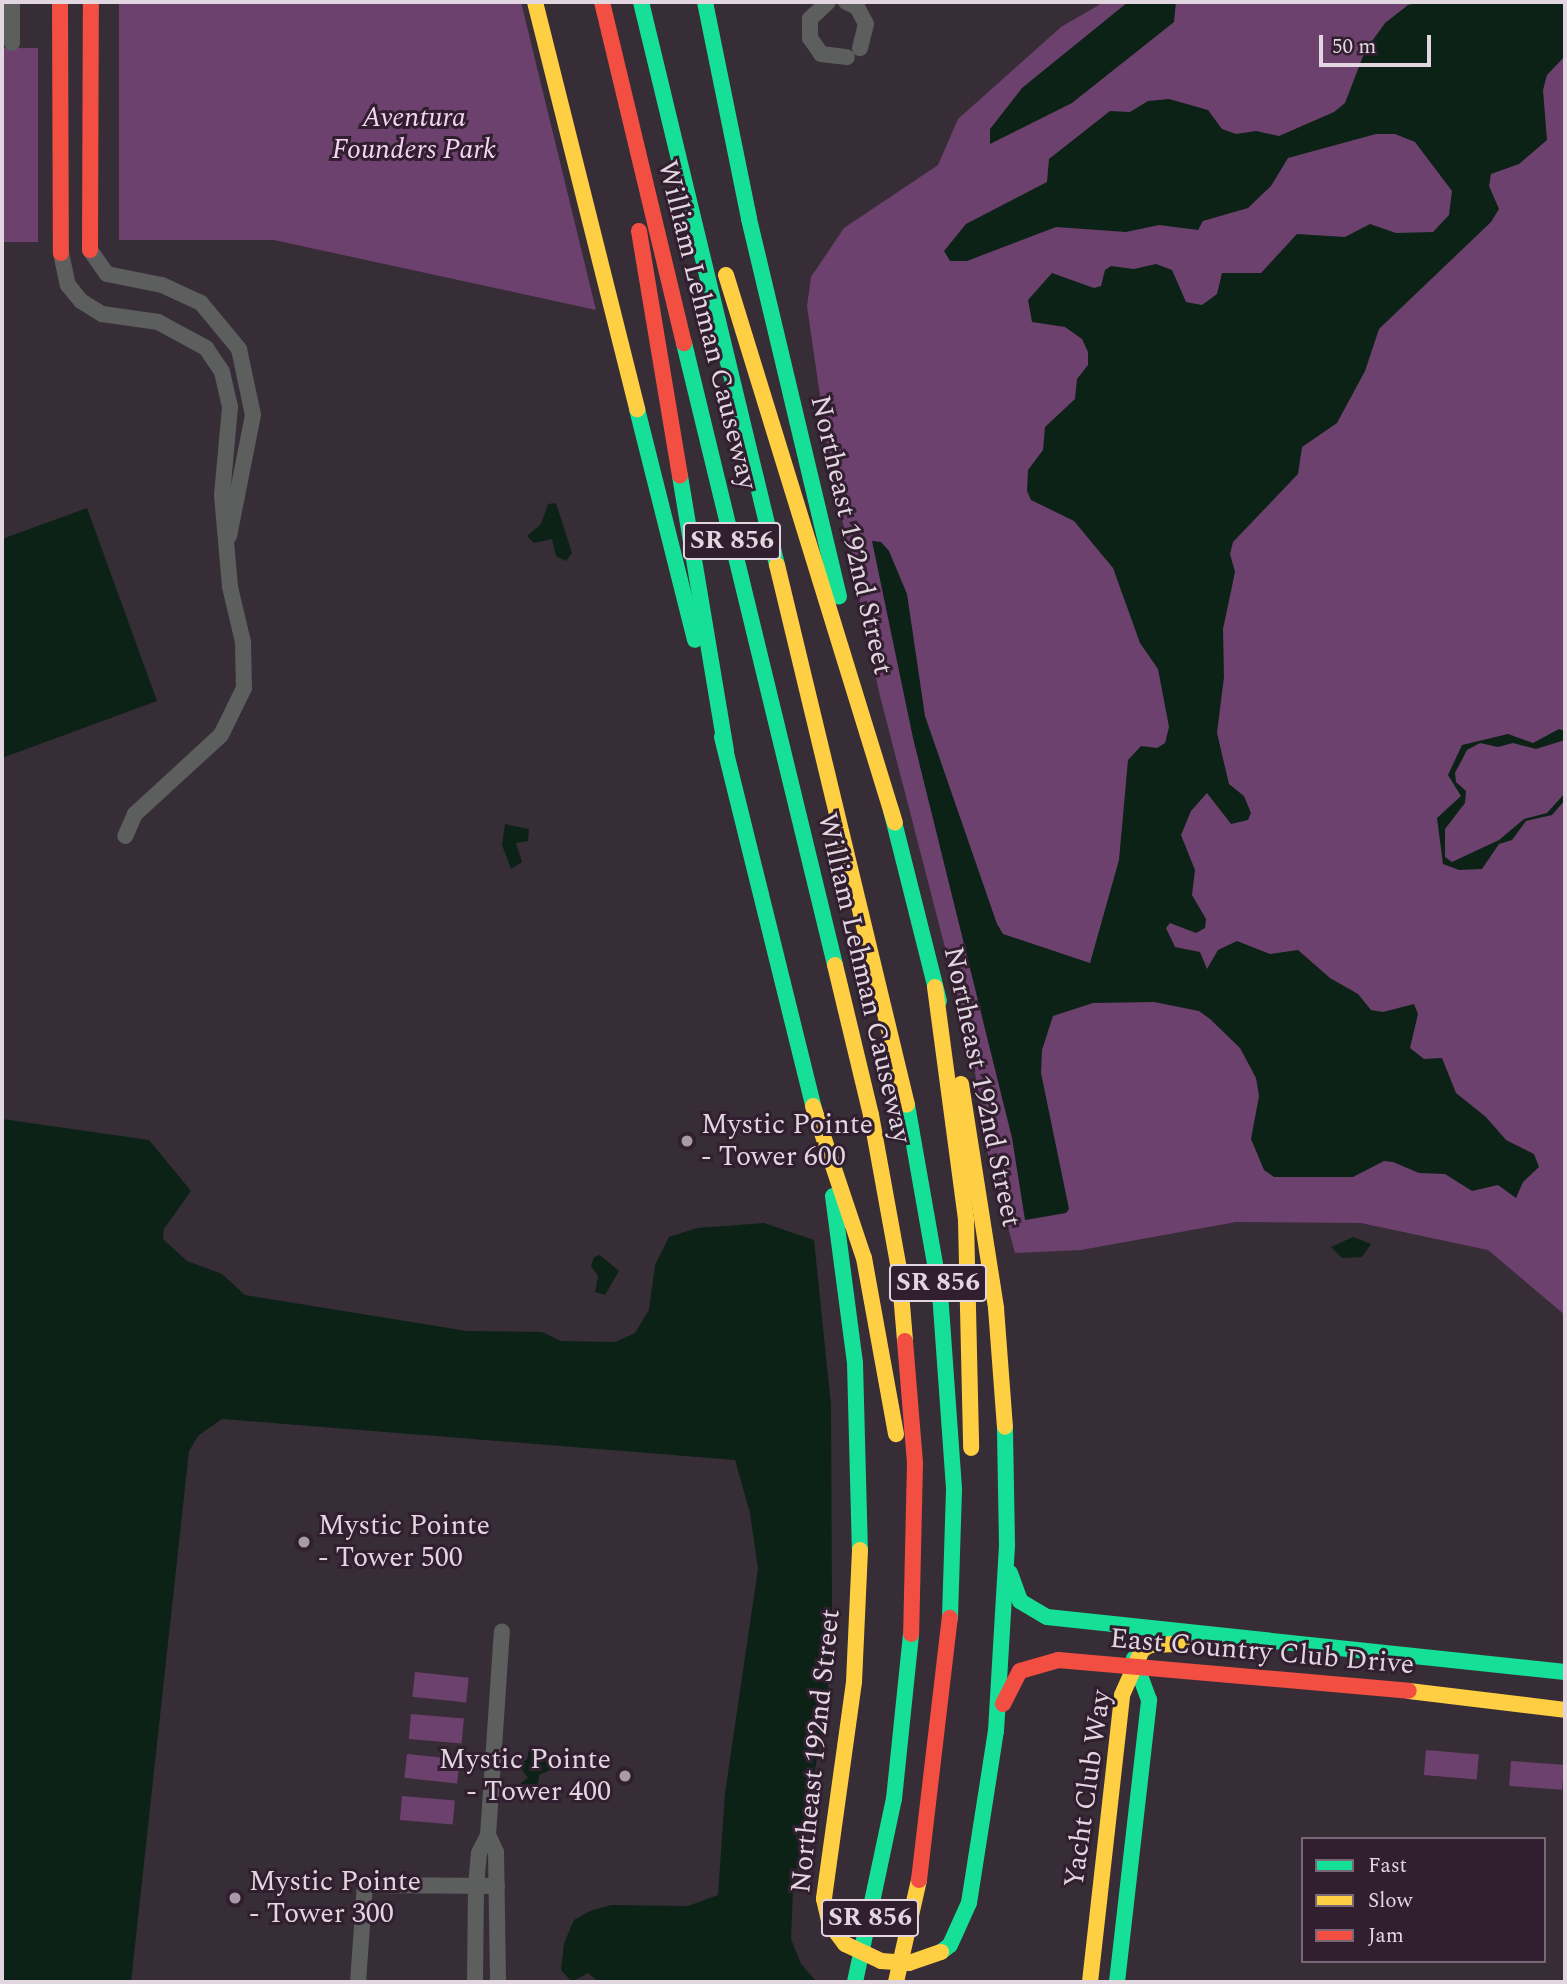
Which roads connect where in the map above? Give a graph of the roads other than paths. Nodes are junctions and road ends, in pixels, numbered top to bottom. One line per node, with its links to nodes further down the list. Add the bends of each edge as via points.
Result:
1 (12, 2): 11 (street)
2 (60, 2): 12 (main road)
3 (92, 2): 13 (main road)
4 (535, 2): 18 (main road, Northeast 192nd Street, via 620,352)
5 (590, 2): 18 (main road, via 637,215)
6 (602, 2): 24 (main road, William Lehman Causeway / SR 856, via 879,1154 899,1269 911,1385)
7 (641, 2): 14 (main road, William Lehman Causeway / SR 856)
8 (705, 2): 19 (main road, Northeast 192nd Street, via 749,219)
9 (828, 2): 10 (street, via 810,19 810,38 821,54 854,52 866,24)
10 (848, 2)
11 (12, 43)
12 (60, 66): 13 (main road); 16 (main road)
13 (92, 72): 15 (main road)
14 (672, 129): 19 (main road, via 718,246); 25 (main road, William Lehman Causeway / SR 856, via 922,1176 940,1293 951,1413)
15 (90, 250): 17 (street, via 107,274 162,285 201,303 223,324 239,349 253,415)
16 (61, 253): 17 (street, via 68,285 81,301 102,314 158,322 185,334 206,348 222,372 232,426 222,495)
17 (226, 548): 20 (street, via 245,667 239,704 207,750 135,814)
18 (726, 750): 22 (main road, Northeast 192nd Street)
19 (895, 823): 21 (main road, Northeast 192nd Street)
20 (125, 836)
21 (935, 987): 23 (main road, Northeast 192nd Street, via 965,1103 988,1236 1004,1397); 25 (main road, via 966,1220 971,1469)
22 (813, 1106): 24 (main road, via 847,1199 877,1312); 32 (main road, Northeast 192nd Street, via 847,1291 859,1429 861,1537 854,1682 824,1899 830,1924 852,1949 881,1961 909,1963 932,1958 956,1938 975,1878)
23 (1007, 1545): 26 (main road, East Country Club Drive, via 1014,1588 1029,1609 1047,1617); 32 (main road, Northeast 192nd Street)
24 (915, 1580): 39 (main road, William Lehman Causeway / SR 856, via 906,1710 885,1854)
25 (952, 1611): 40 (main road, William Lehman Causeway / SR 856, via 944,1715 923,1861)
26 (1105, 1625): 28 (main road, East Country Club Drive, via 1363,1647); 29 (main road, via 1125,1635)
27 (502, 1631): 33 (street)
28 (1406, 1656): 29 (main road, via 1160,1644 1142,1650); 30 (main road, East Country Club Drive)
29 (1135, 1669): 31 (main road, East Country Club Drive, via 1494,1699); 32 (main road, East Country Club Drive, via 1065,1660 1034,1664 1010,1684); 41 (main road, Yacht Club Way, via 1122,1695); 42 (main road, Yacht Club Way, via 1149,1700)
30 (1565, 1672)
31 (1565, 1710)
32 (996, 1731)
33 (488, 1835): 34 (street, via 479,1853); 35 (street, via 496,1852)
34 (476, 1886): 35 (street); 36 (street, via 365,1885); 37 (street)
35 (497, 1886): 38 (street)
36 (358, 1982)
37 (475, 1982)
38 (498, 1982)
39 (855, 1982)
40 (896, 1982)
41 (1090, 1982)
42 (1117, 1982)

